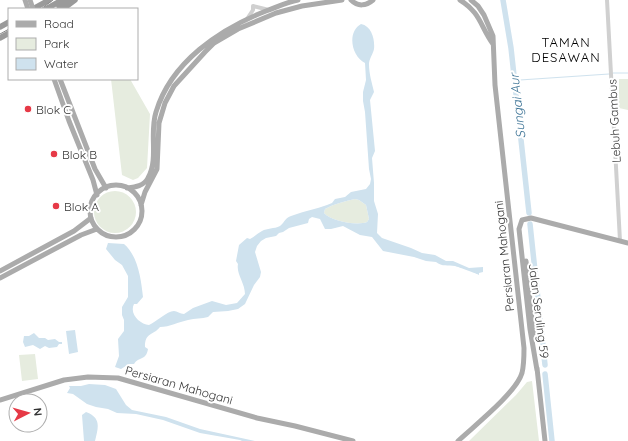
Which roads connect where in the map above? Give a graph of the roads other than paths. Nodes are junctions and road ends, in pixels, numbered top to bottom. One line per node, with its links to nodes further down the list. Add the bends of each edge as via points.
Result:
1 (49, 0): 12 (highway)
2 (62, 0): 13 (highway)
3 (69, 0): 14 (highway)
4 (75, 0): 15 (highway)
5 (298, 0): 16 (main road)
6 (342, 0): 24 (main road, via 276,13 238,29 214,43 205,52 174,86 165,103 159,122 157,169)
7 (351, 0): 8 (main road, via 363,5)
8 (373, 0)
9 (460, 0): 18 (main road, Persiaran Mahogani, via 479,18)
10 (471, 0): 18 (main road, Persiaran Mahogani, via 484,15 493,36)
11 (607, 0): 27 (street, Lebuh Gambus)
12 (35, 8)
13 (48, 8)
14 (55, 8)
15 (64, 8)
16 (269, 10): 17 (main road); 17 (street, via 253,6)
17 (246, 20): 22 (main road, via 210,41 170,82 155,114 154,161 150,174 145,182)
18 (493, 44): 33 (main road, Persiaran Mahogani, via 524,363 519,381 511,392)
19 (54, 80): 23 (main road)
20 (60, 80): 21 (main road, via 95,169)
21 (106, 188): 22 (main road); 23 (main road)
22 (127, 188): 24 (main road, via 136,195)
23 (97, 195): 25 (main road, via 91,206)
24 (141, 205): 26 (main road, via 140,222 128,234 110,237)
25 (91, 218): 26 (main road); 29 (main road, via 74,231)
26 (97, 229): 30 (main road)
27 (620, 241): 28 (main road, Jalan Seruling 59); 34 (main road, Jalan Seruling 59, via 531,218 522,220 520,229 530,329)
28 (628, 243)
29 (0, 271)
30 (0, 278)
31 (0, 400): 32 (main road, Persiaran Mahogani, via 64,380 88,377 118,378 257,418)
32 (353, 441)
33 (458, 441)
34 (545, 441)

